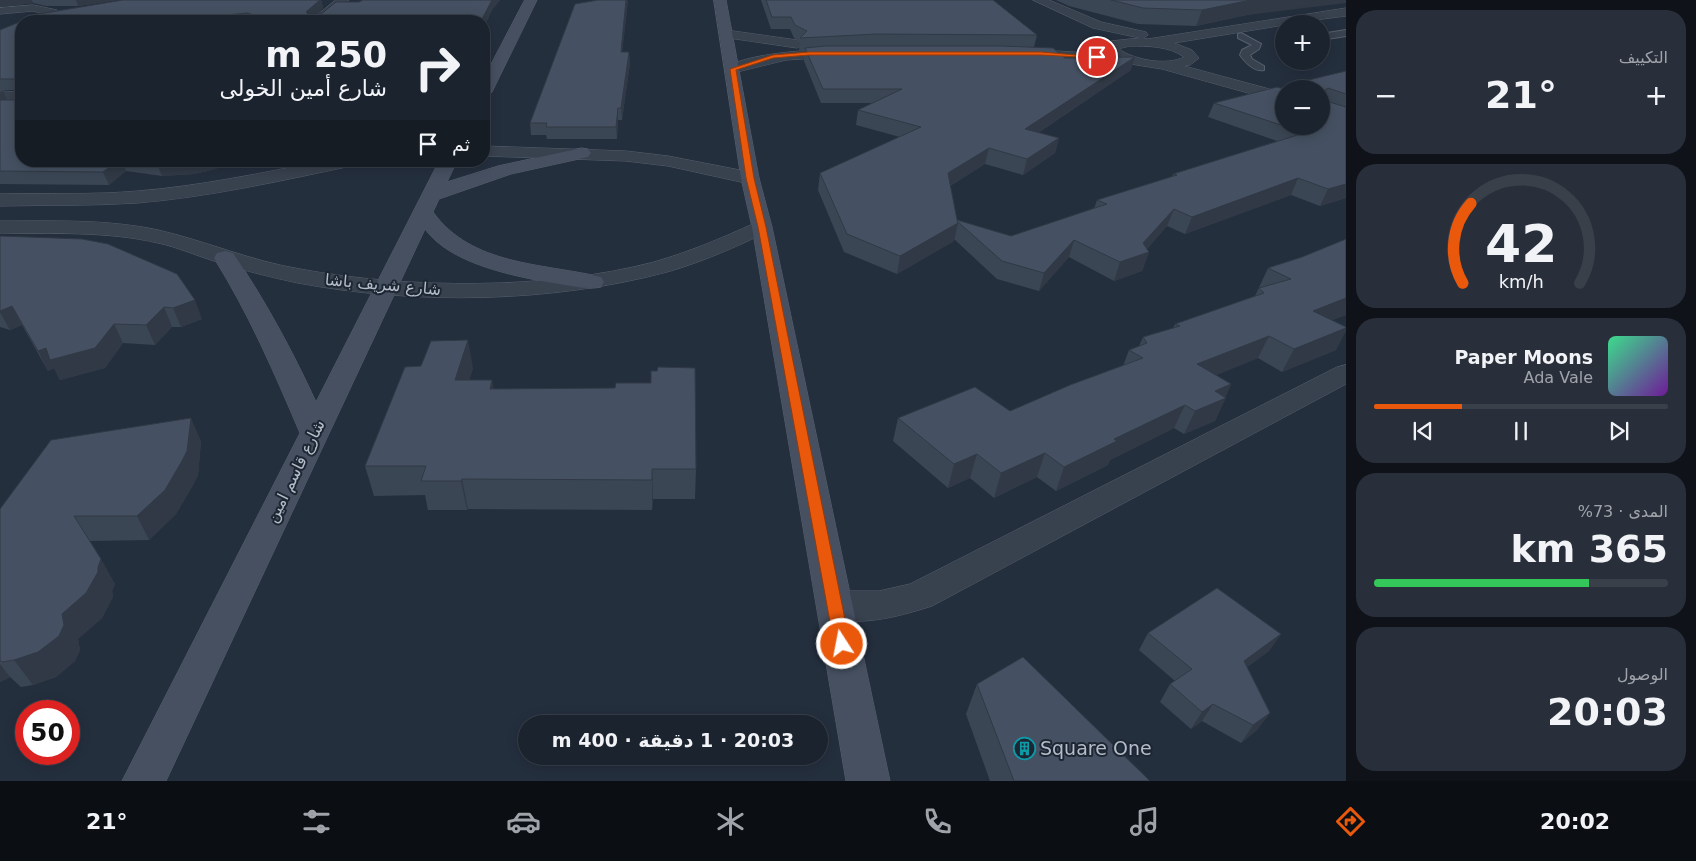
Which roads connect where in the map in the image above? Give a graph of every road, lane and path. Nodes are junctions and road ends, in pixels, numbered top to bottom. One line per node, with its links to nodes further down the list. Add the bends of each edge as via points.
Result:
1 (343, 0): 10 (street)
2 (531, 0): 28 (main road)
3 (720, 0): 16 (main road)
4 (1039, 0): 18 (street, via 1106,28)
5 (1026, 4): 14 (street)
6 (64, 10): 8 (street)
7 (0, 12): 8 (street)
8 (46, 12): 9 (street)
9 (42, 15)
10 (324, 15)
11 (1346, 22): 12 (street); 15 (lane); 18 (street)
12 (1330, 23)
13 (1275, 31): 17 (street)
14 (1084, 32)
15 (1330, 32)
16 (726, 34): 27 (main road); 27 (street, via 851,49 784,55)
17 (1241, 36): 21 (street, via 1204,43); 26 (lane, via 1256,44 1245,55 1248,61)
18 (1171, 38): 19 (street)
19 (1146, 43): 20 (street); 21 (street, via 1168,46)
20 (1109, 44): 22 (street, via 1113,53); 22 (street, via 1010,49)
21 (1188, 54): 23 (street); 24 (street, via 1192,58 1186,62)
22 (1132, 60): 24 (street)
23 (1206, 61)
24 (1156, 64): 32 (street)
25 (1222, 66): 29 (street)
26 (1261, 68)
27 (733, 69): 37 (main road)
28 (490, 80)
29 (1275, 83)
30 (0, 96): 31 (street)
31 (15, 96)
32 (1275, 96)
33 (490, 152): 34 (street)
34 (582, 154): 37 (street, via 668,161); 39 (main road, via 502,169 465,181)
35 (319, 167): 38 (street, via 192,191 83,200)
36 (445, 167): 39 (main road, شارع قاسم امين)
37 (750, 178): 41 (main road)
38 (0, 200)
39 (426, 204): 43 (main road, via 436,230 461,248 497,263 541,275); 44 (main road, شارع قاسم امين)
40 (0, 227): 42 (street, شارع شريف باشا, via 118,230 182,243)
41 (762, 227): 43 (street, شارع شريف باشا, via 690,259); 47 (main road)
42 (225, 258): 44 (street, شارع شريف باشا, via 298,276); 46 (main road, via 270,330)
43 (593, 282): 44 (street, شارع شريف باشا, via 502,289)
44 (386, 288): 46 (main road, شارع قاسم امين)
45 (1346, 372): 47 (street, via 919,596 879,606)
46 (314, 432): 48 (main road, شارع قاسم امين)
47 (834, 606): 49 (main road)
48 (144, 781)
49 (868, 781)

